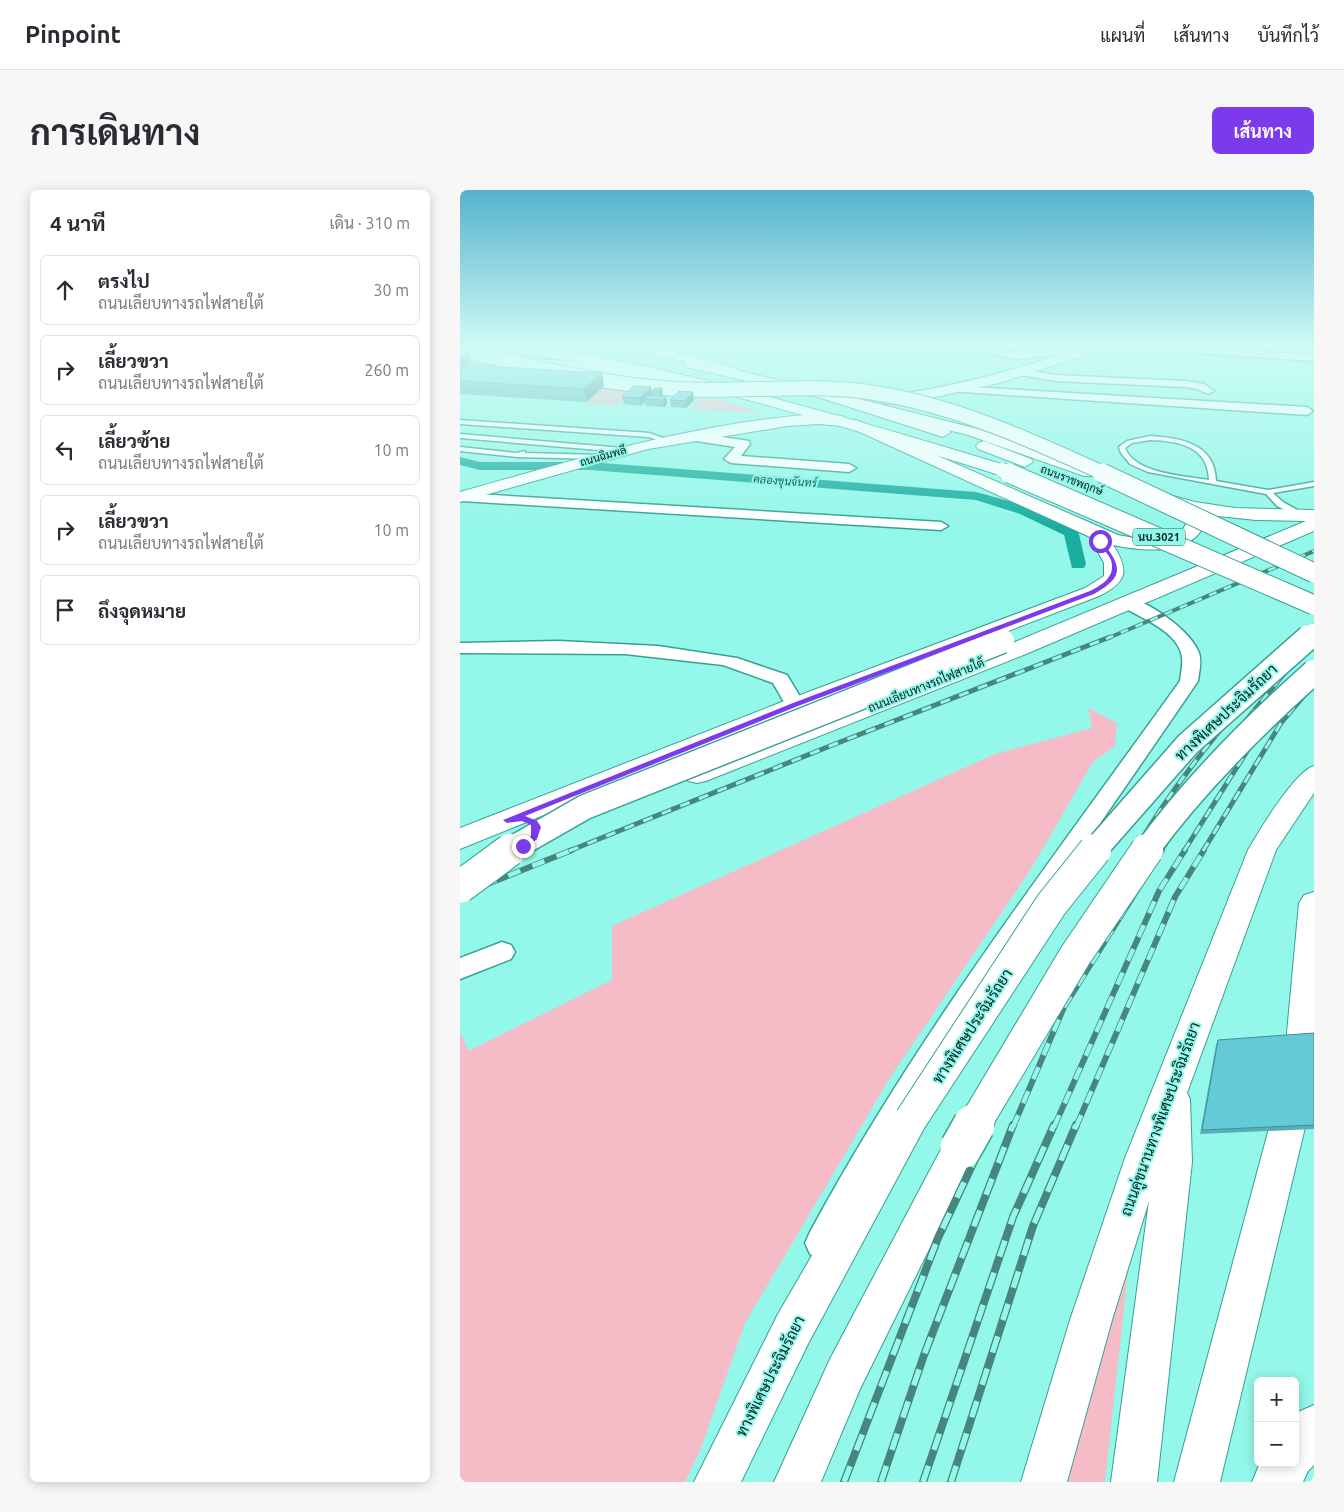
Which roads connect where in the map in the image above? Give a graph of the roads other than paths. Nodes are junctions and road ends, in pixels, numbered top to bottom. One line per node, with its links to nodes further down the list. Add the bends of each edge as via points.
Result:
1 (773, 406): 12 (main road, ถนนฉิมพลี, via 779,409 777,415)
2 (785, 406): 11 (main road, ถนนราชพฤกษ์ / นบ.3021)
3 (862, 406): 33 (main road, ถนนราชพฤกษ์ / นบ.3021, via 1025,462)
4 (874, 406): 9 (main road, ถนนราชพฤกษ์)
5 (904, 406): 9 (main road, via 903,409)
6 (932, 406): 32 (main road, bridge, via 978,419 1038,443)
7 (1231, 406): 8 (street)
8 (1307, 411)
9 (929, 419): 28 (main road, ถนนราชพฤกษ์, via 1037,452)
10 (460, 422): 16 (lane, via 649,435)
11 (849, 423): 12 (main road, ถนนฉิมพลี, via 805,419); 31 (main road, ถนนราชพฤกษ์); 37 (main road, ถนนราชพฤกษ์ / นบ.3021, bridge, via 1002,470)
12 (749, 427): 15 (main road, ถนนฉิมพลี)
13 (460, 428): 18 (lane, via 607,437)
14 (460, 436): 17 (lane)
15 (695, 437): 16 (main road, ถนนฉิมพลี); 23 (street, via 744,444 731,459)
16 (668, 441): 18 (main road, ถนนฉิมพลี)
17 (534, 443): 20 (lane); 21 (lane)
18 (646, 445): 20 (main road, ถนนฉิมพลี)
19 (460, 449): 21 (lane)
20 (622, 450): 22 (main road, ถนนฉิมพลี)
21 (517, 455): 22 (lane)
22 (594, 458): 27 (main road, ถนนฉิมพลี)
23 (850, 468)
24 (1213, 482): 24 (lane, via 1146,470 1132,463 1124,455 1122,447 1134,439 1182,443 1202,453 1210,462); 26 (lane)
25 (1314, 484): 26 (lane)
26 (1268, 492): 29 (lane, via 1280,504)
27 (461, 497): 30 (street)
28 (1169, 501): 29 (main road, ถนนราชพฤกษ์, via 1250,514); 31 (main road, ถนนราชพฤกษ์, via 1188,511 1196,521 1192,533 1182,539 1167,543 1130,543)
29 (1311, 518): 34 (main road, ถนนเลียบทางรถไฟสายใต้)
30 (941, 526)
31 (1097, 532): 35 (main road, via 1114,560 1114,573)
32 (1314, 573)
33 (1314, 580)
34 (1176, 582): 36 (main road, ถนนเลียบทางรถไฟสายใต้); 38 (main road, via 1141,590)
35 (1109, 583): 38 (main road, via 1109,588 1100,595); 42 (main road, ถนนเลียบทางรถไฟสายใต้, via 1076,600)
36 (1128, 603): 45 (main road, ถนนเลียบทางรถไฟสายใต้, via 555,832 546,833); 57 (street, via 1175,633 1191,653 1189,680 933,1049 856,1176)
37 (1314, 605)
38 (1052, 622): 48 (main road, bridge, via 585,807 494,859)
39 (1314, 633): 58 (main road, ทางพิเศษประจิมรัถยา, bridge, via 1188,744 1051,905 912,1119 793,1329)
40 (460, 648): 42 (street, via 609,649 725,660 780,680)
41 (1314, 672): 59 (main road, bridge, via 1246,734 1188,797 1136,865 1055,985 961,1148 845,1374)
42 (795, 705): 44 (main road, ถนนเลียบทางรถไฟสายใต้)
43 (1314, 774): 53 (main road, ถนนคู่ขนานทางพิเศษประจิมรัถยา, via 1262,850)
44 (507, 820): 45 (main road, ถนนเลียบทางรถไฟสายใต้, via 523,818); 46 (main road, ถนนเลียบทางรถไฟสายใต้)
45 (537, 827): 47 (main road, via 534,837 523,846)
46 (460, 839)
47 (460, 866)
48 (460, 886)
49 (1314, 904): 52 (main road)
50 (502, 952): 51 (street)
51 (460, 969)
52 (1308, 1054): 62 (main road)
53 (1172, 1080): 60 (main road, ถนนคู่ขนานทางพิเศษประจิมรัถยา, via 1090,1320); 61 (main road, via 1173,1162)
54 (1314, 1428): 55 (main road)
55 (1299, 1448)
56 (1285, 1467): 63 (main road)
57 (696, 1482)
58 (716, 1482)
59 (797, 1482)
60 (1044, 1482)
61 (1134, 1482)
62 (1197, 1482)
63 (1275, 1482)

